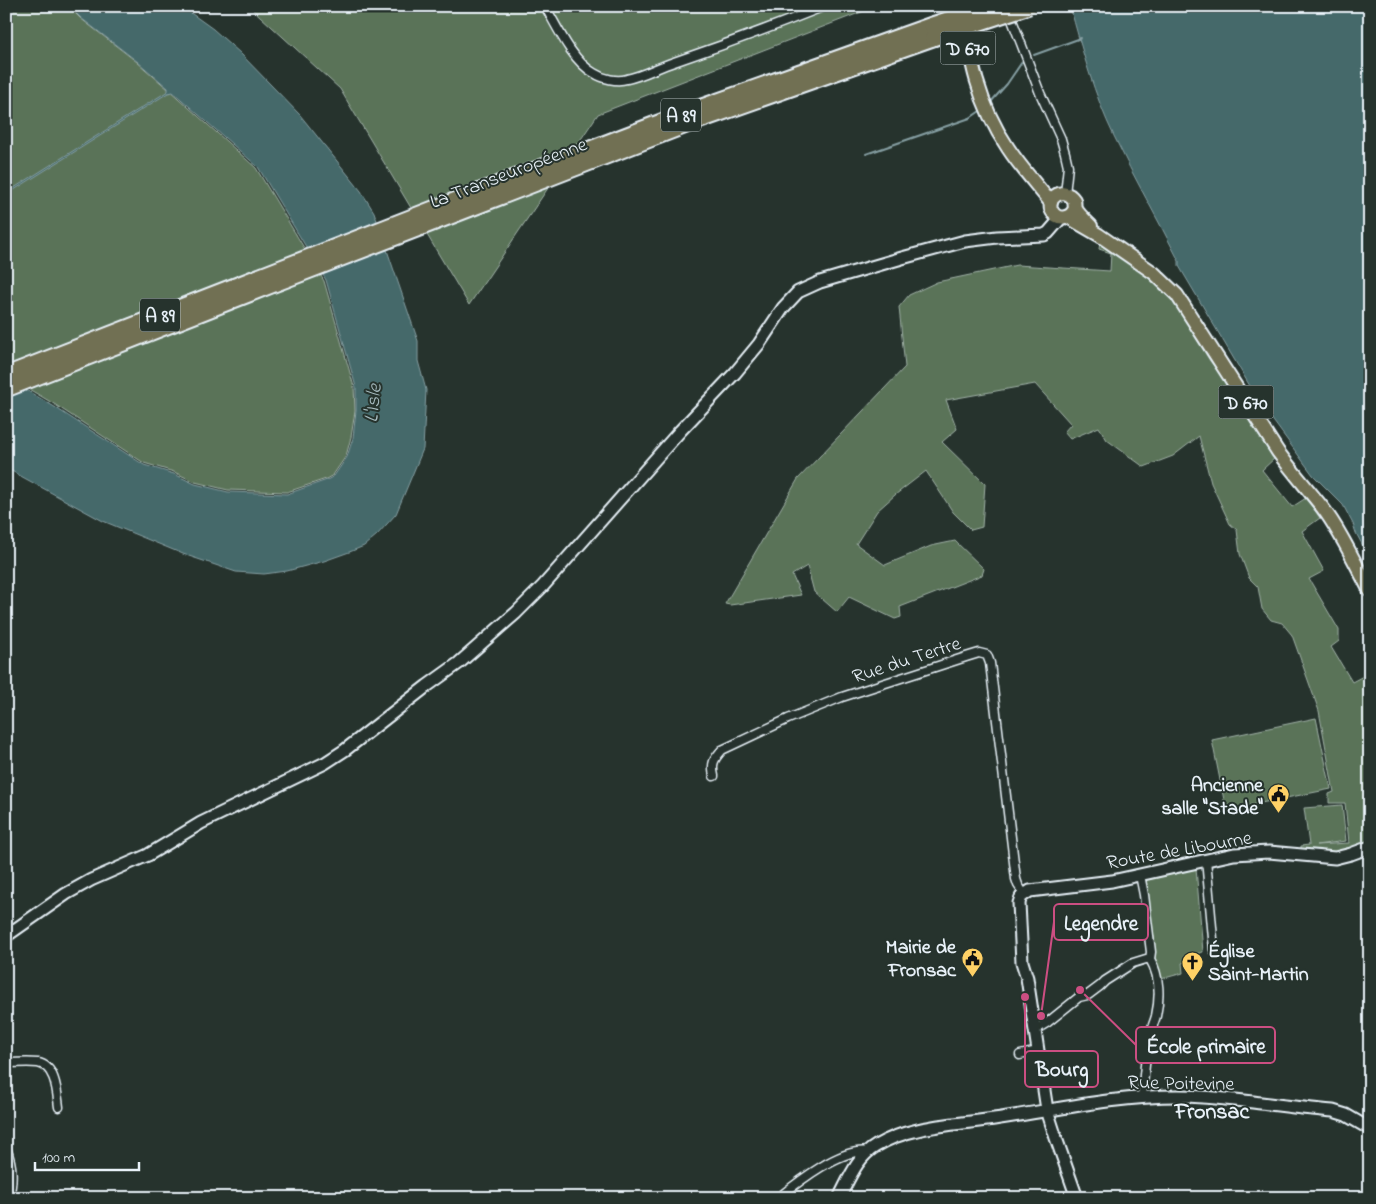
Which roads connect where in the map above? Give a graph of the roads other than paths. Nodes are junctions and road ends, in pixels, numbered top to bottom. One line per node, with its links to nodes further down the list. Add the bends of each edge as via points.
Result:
1 (545, 6): 2 (street, via 584,66 595,74 619,80)
2 (825, 6)
3 (963, 6): 8 (main road, D 670, via 971,63 985,106 1000,135)
4 (989, 6): 7 (highway, La Transeuropéenne / A 89, bridge)
5 (1007, 6): 9 (street, via 1061,139 1068,166)
6 (1029, 6): 7 (highway, La Transeuropéenne / A 89, bridge)
7 (933, 31): 11 (highway, La Transeuropéenne / A 89, via 694,110)
8 (1030, 176): 9 (main road, D 670); 10 (main road, D 670)
9 (1063, 194): 10 (main road, via 1054,197); 10 (main road, via 1072,198 1075,204)
10 (1061, 211): 14 (main road, D 670, via 1154,273 1177,294 1278,452 1336,529); 20 (street, via 1039,235 965,241 820,282 798,292 735,374 680,431 543,586 459,663 345,750 201,823 148,855 91,880)
11 (272, 278): 12 (highway, La Transeuropéenne / A 89); 13 (highway, La Transeuropéenne / A 89)
12 (6, 375)
13 (6, 389)
14 (1370, 591)
15 (714, 776): 19 (street, Rue du Tertre, via 714,759 722,750 788,718 966,657 979,653 987,655 1016,879)
16 (1370, 847): 17 (street, Route de Libourne, via 1335,858 1269,852)
17 (1206, 859): 18 (street, Route de Libourne); 21 (street)
18 (1140, 874): 19 (street, Route de Libourne); 22 (street)
19 (1024, 894): 23 (street, via 1019,903 1022,962)
20 (6, 936)
21 (1214, 950)
22 (1150, 959): 23 (street, via 1133,963 1105,980); 27 (street, via 1158,983 1159,1002 1150,1034)
23 (1035, 1030): 24 (street)
24 (1038, 1050): 25 (street); 29 (street)
25 (1020, 1055)
26 (6, 1063): 28 (street, via 46,1066 52,1074)
27 (1142, 1097): 29 (street, Rue Poitevine); 30 (street, Rue Poitevine, via 1226,1099 1333,1111)
28 (60, 1107)
29 (1047, 1110): 32 (street, Rue Poitevine, via 914,1131 886,1140); 36 (street)
30 (1370, 1129)
31 (6, 1148): 33 (street, via 13,1180)
32 (868, 1152): 34 (street, via 856,1151 841,1157 805,1176); 35 (street, via 858,1163)
33 (9, 1198)
34 (778, 1198)
35 (839, 1198)
36 (1077, 1198)

